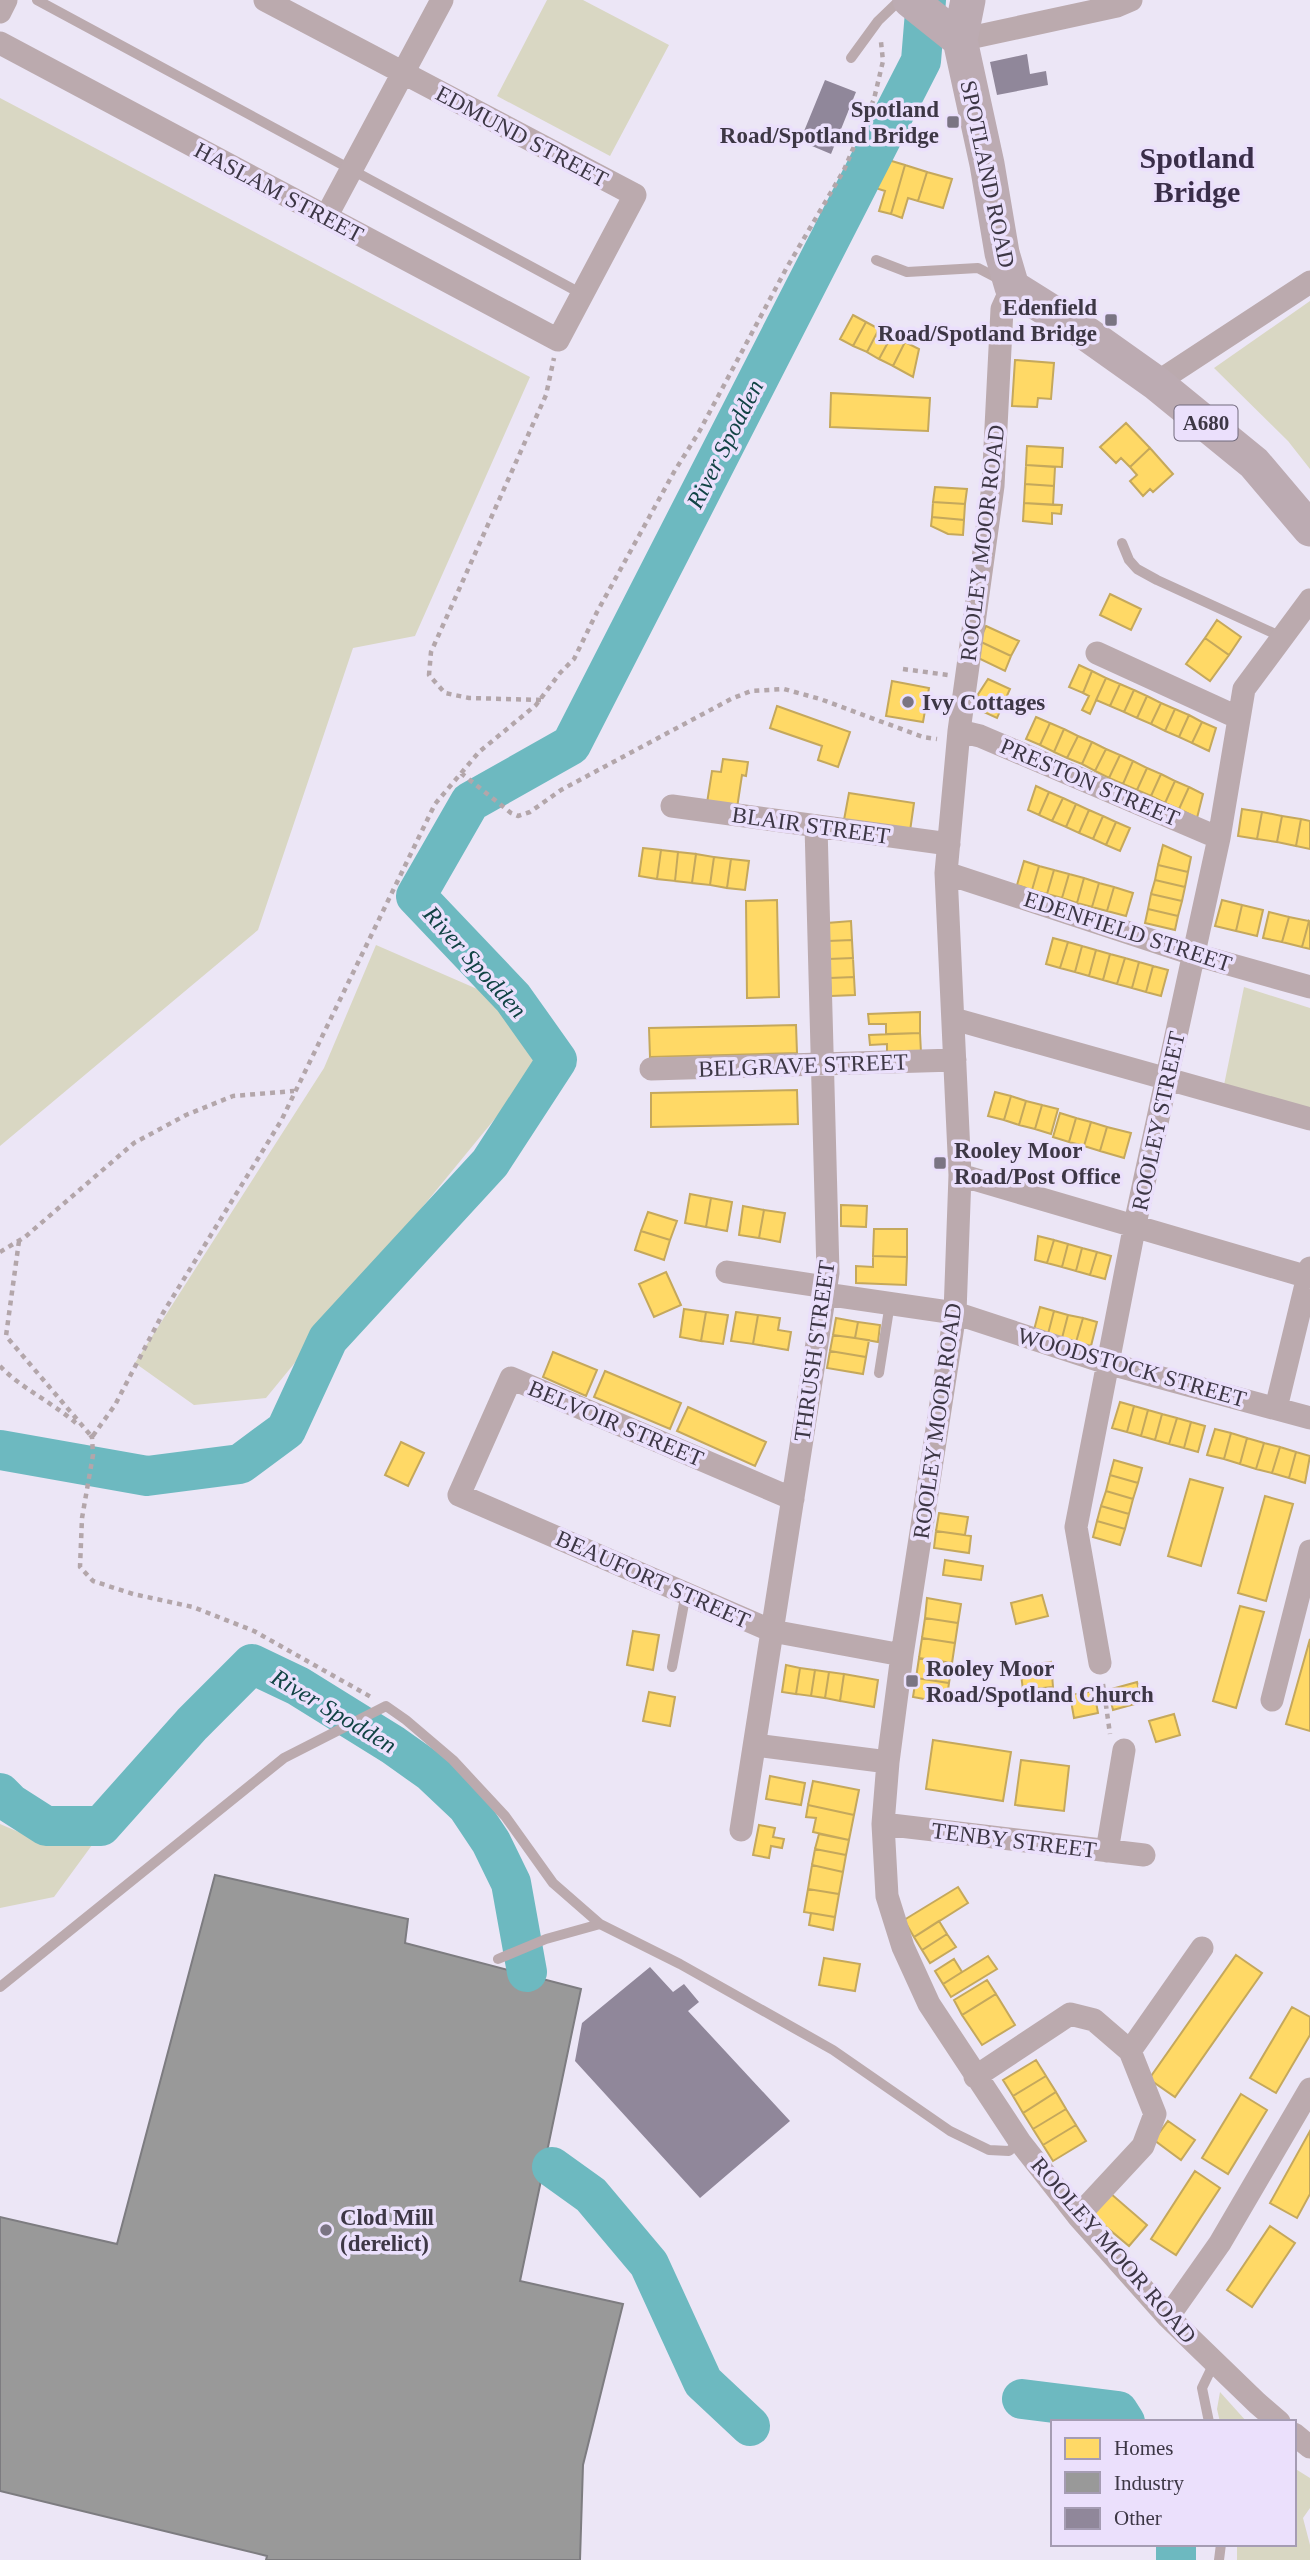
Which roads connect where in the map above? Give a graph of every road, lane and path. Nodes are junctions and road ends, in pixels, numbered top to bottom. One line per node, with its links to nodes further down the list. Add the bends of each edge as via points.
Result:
1 (6, 0): 9 (street)
2 (37, 0): 15 (lane)
3 (265, 0): 14 (street, EDMUND STREET)
4 (442, 0): 14 (street)
5 (900, 0): 11 (lane)
6 (910, 0): 10 (main road)
7 (968, 0): 10 (main road)
8 (1131, 0): 10 (street)
9 (0, 12)
10 (950, 32): 19 (main road, SPOTLAND ROAD, via 986,164)
11 (868, 34): 13 (lane); 30 (path, via 882,43 883,61 874,99 845,170 786,269 574,659)
12 (0, 43): 16 (street, HASLAM STREET)
13 (851, 58)
14 (403, 73): 15 (street); 20 (street, EDMUND STREET, via 635,195)
15 (351, 170): 16 (street); 20 (lane)
16 (326, 217): 21 (street, HASLAM STREET)
17 (876, 260): 19 (lane, via 907,272 978,268)
18 (1310, 282): 22 (street)
19 (1012, 287): 22 (main road, A680); 29 (street, ROOLEY MOOR ROAD, via 1002,309 993,486)
20 (582, 293): 21 (street, EDMUND STREET)
21 (558, 340): 30 (path, via 546,395 431,652 429,675 445,693)
22 (1156, 383): 23 (main road, A680, via 1254,463)
23 (1310, 529)
24 (1122, 542): 26 (lane, via 1137,569)
25 (1310, 600): 26 (street, ROOLEY STREET)
26 (1282, 637): 31 (street, ROOLEY STREET, via 1244,689)
27 (1097, 653): 31 (street)
28 (903, 669): 29 (path)
29 (966, 678): 32 (street, ROOLEY MOOR ROAD)
30 (541, 700): 33 (path)
31 (1239, 718): 36 (street, ROOLEY STREET)
32 (959, 736): 33 (path, via 923,737 785,689 751,691 518,816); 36 (street, PRESTON STREET, via 980,736); 37 (street, ROOLEY MOOR ROAD)
33 (461, 773): 46 (path, via 435,804)
34 (672, 806): 35 (street, BLAIR STREET)
35 (816, 826): 37 (street, BLAIR STREET); 43 (street, THRUSH STREET)
36 (1219, 838): 39 (street, ROOLEY STREET)
37 (949, 845): 38 (street, ROOLEY MOOR ROAD)
38 (946, 873): 39 (street, EDENFIELD STREET); 41 (street, ROOLEY MOOR ROAD)
39 (1193, 954): 40 (street, EDENFIELD STREET); 45 (street, ROOLEY STREET)
40 (1310, 987)
41 (954, 1019): 42 (street, ROOLEY MOOR ROAD); 45 (street)
42 (955, 1060): 43 (street, BELGRAVE STREET); 48 (street, ROOLEY MOOR ROAD)
43 (822, 1063): 44 (street, BELGRAVE STREET); 54 (street, THRUSH STREET)
44 (651, 1069)
45 (1167, 1080): 47 (street); 49 (street, ROOLEY STREET)
46 (294, 1091): 50 (path, via 233,1096 134,1143); 62 (path, via 281,1121)
47 (1310, 1119)
48 (960, 1175): 49 (street); 56 (street, ROOLEY MOOR ROAD)
49 (1135, 1224): 53 (street); 57 (street, ROOLEY STREET)
50 (19, 1241): 51 (path); 62 (path, via 6,1336)
51 (0, 1252)
52 (727, 1272): 54 (street, WOODSTOCK STREET)
53 (1309, 1273): 60 (street)
54 (826, 1290): 55 (street, WOODSTOCK STREET); 64 (street, THRUSH STREET)
55 (890, 1303): 56 (street, WOODSTOCK STREET); 59 (lane)
56 (955, 1313): 57 (street, WOODSTOCK STREET); 68 (street, ROOLEY MOOR ROAD)
57 (1110, 1364): 60 (street, WOODSTOCK STREET); 69 (street, ROOLEY STREET, via 1076,1527)
58 (0, 1366): 62 (path)
59 (878, 1373)
60 (1276, 1408): 61 (street, WOODSTOCK STREET)
61 (1310, 1418)
62 (93, 1437): 72 (path, via 79,1567 93,1581 194,1607 254,1631)
63 (479, 1449): 64 (street, BELVOIR STREET, via 511,1378); 66 (street, BEAUFORT STREET, via 459,1494)
64 (793, 1499): 67 (street, THRUSH STREET)
65 (1310, 1550): 71 (street)
66 (686, 1593): 67 (street, BEAUFORT STREET); 70 (lane)
67 (772, 1631): 68 (street, BEAUFORT STREET); 73 (street, THRUSH STREET)
68 (902, 1656): 75 (street, ROOLEY MOOR ROAD)
69 (1100, 1663): 74 (path, via 1110,1735)
70 (672, 1667)
71 (1272, 1700)
72 (386, 1706): 80 (lane, via 453,1760 505,1816 552,1883); 83 (lane, via 284,1758)
73 (755, 1745): 75 (street); 77 (street, THRUSH STREET)
74 (1124, 1750): 78 (street)
75 (888, 1762): 76 (street, ROOLEY MOOR ROAD)
76 (883, 1824): 78 (street, TENBY STREET); 85 (street, ROOLEY MOOR ROAD, via 887,1896 903,1947 929,2004)
77 (741, 1830)
78 (1107, 1851): 79 (street, TENBY STREET)
79 (1144, 1856)
80 (600, 1924): 82 (lane); 87 (lane, via 833,2050 950,2131 989,2150 1009,2151)
81 (1202, 1948): 84 (street)
82 (498, 1959)
83 (0, 1987)
84 (1130, 2051): 85 (street, via 1094,2020 1070,2014); 88 (street, via 1155,2115 1143,2146)
85 (975, 2077): 87 (street, ROOLEY MOOR ROAD)
86 (1310, 2089): 89 (street, via 1220,2243)
87 (1020, 2142): 88 (street, ROOLEY MOOR ROAD)
88 (1078, 2216): 89 (street, ROOLEY MOOR ROAD)
89 (1168, 2317): 90 (street, ROOLEY MOOR ROAD)
90 (1215, 2361): 91 (lane, via 1202,2388); 92 (street, ROOLEY MOOR ROAD)
91 (1209, 2420)
92 (1277, 2420)
93 (1296, 2436): 94 (street)
94 (1310, 2447)

